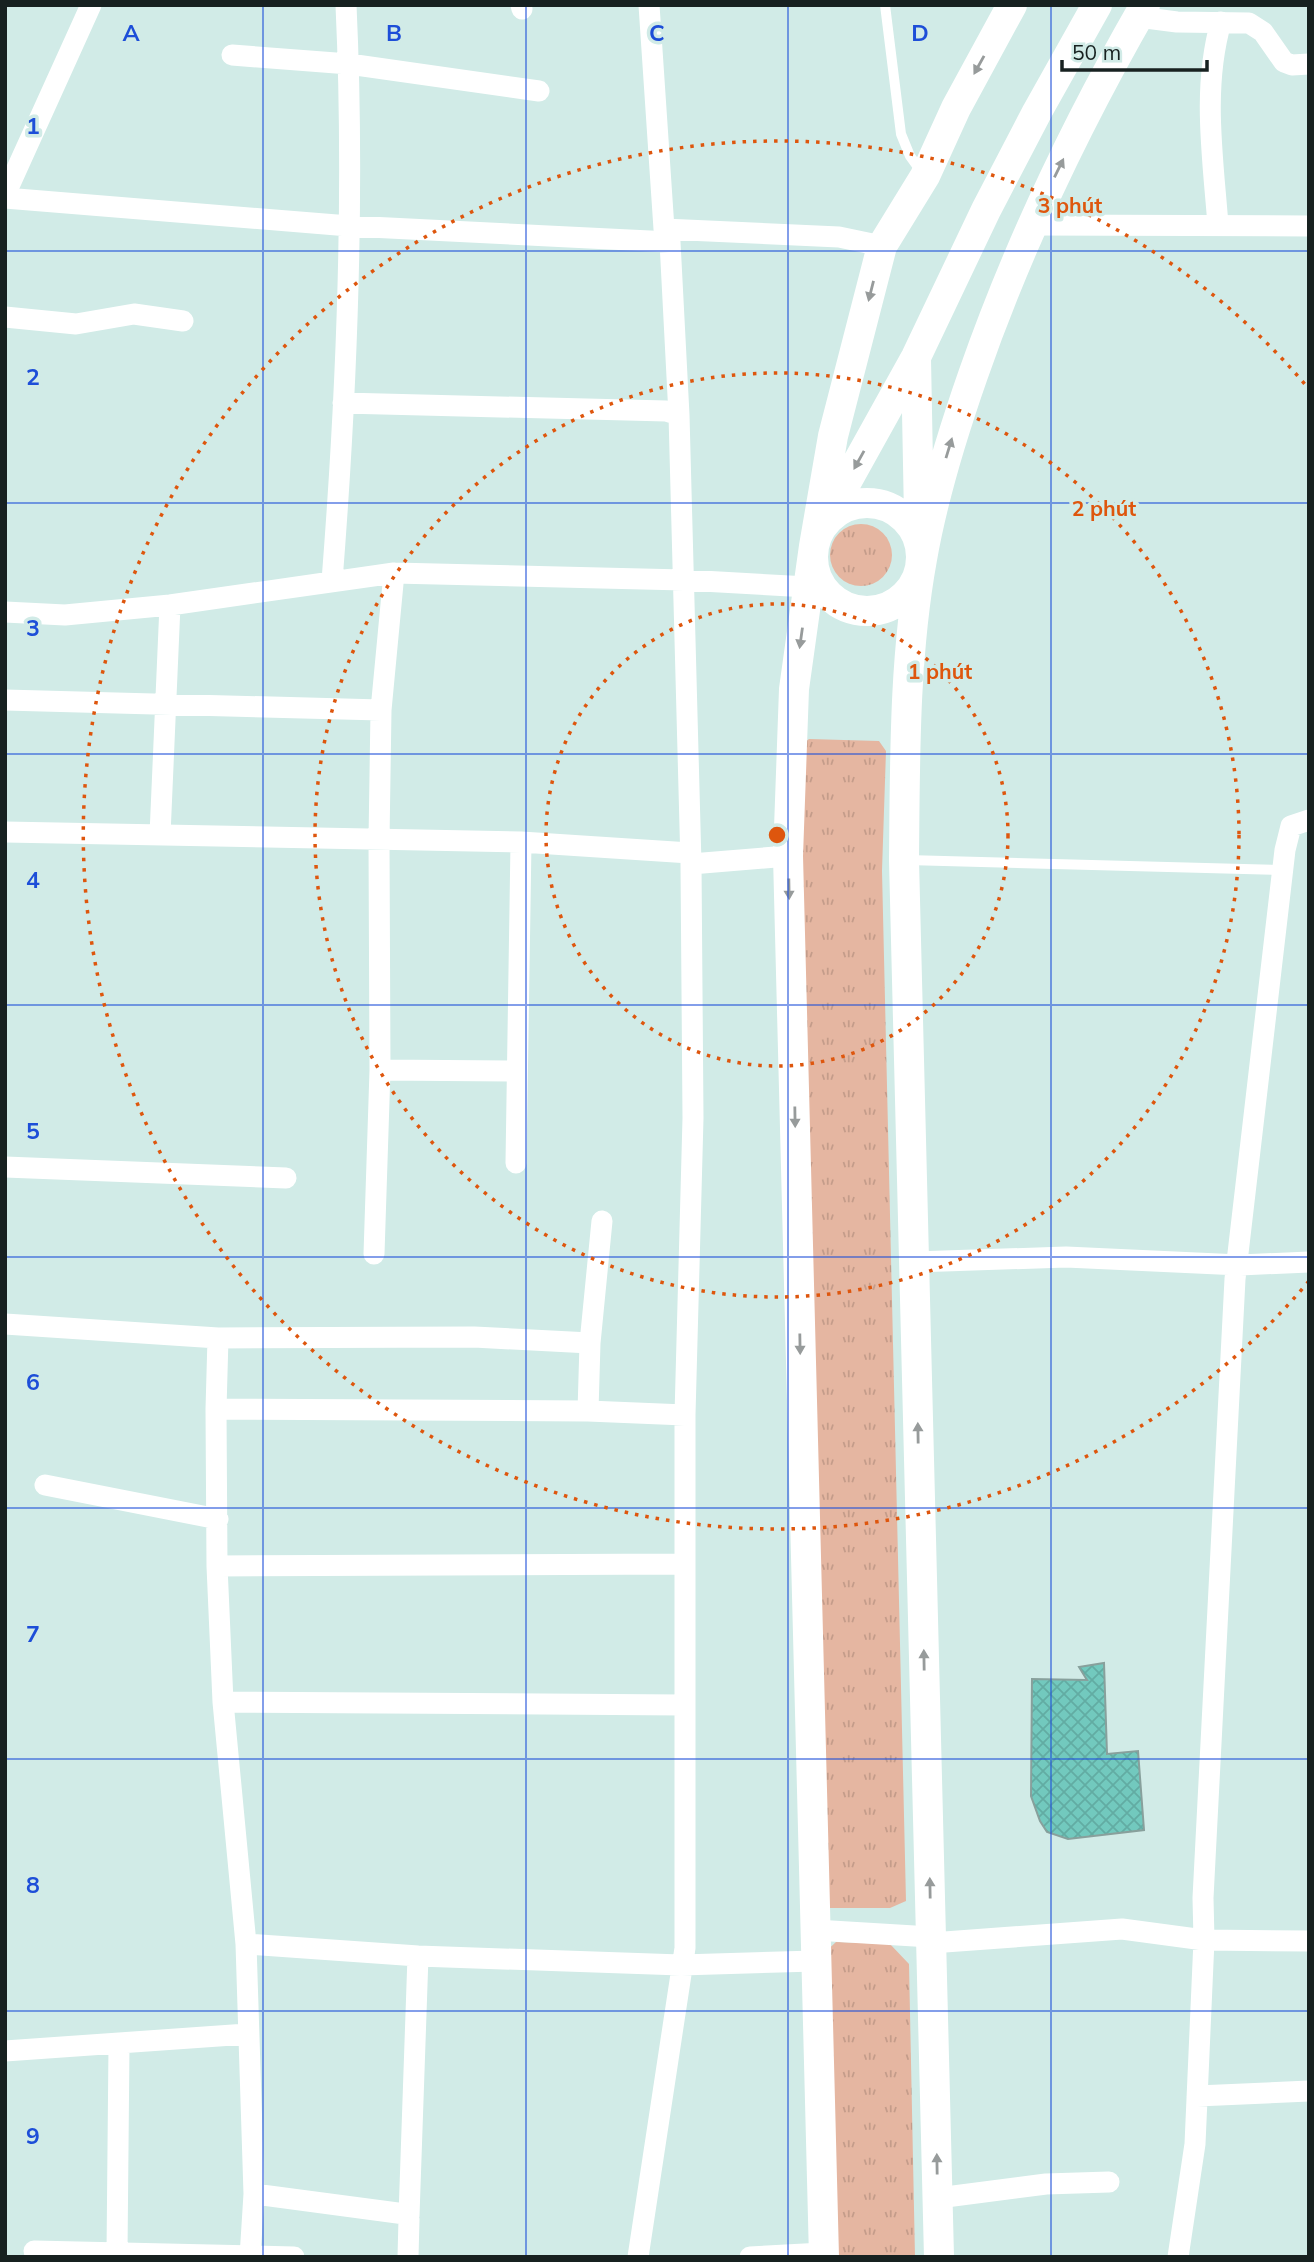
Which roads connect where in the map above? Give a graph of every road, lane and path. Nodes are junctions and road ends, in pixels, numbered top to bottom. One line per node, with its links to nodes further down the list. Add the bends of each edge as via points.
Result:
1 (91, 5): 14 (street)
2 (346, 5): 10 (street)
3 (649, 5): 19 (street)
4 (885, 5): 13 (lane, via 901,134)
5 (1012, 5): 13 (street, one-way to 13)
6 (1097, 5): 23 (street, via 992,198)
7 (1142, 11): 8 (street, via 1177,22); 15 (street, one-way to 7)
8 (1222, 22): 11 (street, via 1256,26 1284,62); 16 (street, via 1210,98)
9 (232, 55): 10 (street)
10 (349, 64): 12 (street); 17 (street)
11 (1309, 64)
12 (539, 91)
13 (925, 176): 20 (street)
14 (5, 197): 17 (street)
15 (1032, 225): 16 (street); 27 (street, one-way to 15, via 965,399 998,303)
16 (1218, 225): 18 (street)
17 (349, 226): 19 (street); 24 (street)
18 (1309, 226)
19 (667, 235): 20 (street, via 839,237); 25 (street)
20 (881, 246): 26 (street, one-way to 26, via 833,436)
21 (5, 317): 22 (street, via 76,324 134,314)
22 (183, 321)
23 (916, 357): 26 (street, one-way to 26); 27 (street)
24 (343, 403): 25 (street, via 666,411); 30 (street)
25 (679, 415): 29 (street)
26 (817, 538): 27 (street, via 833,515 848,506 884,505 912,527); 27 (street, via 813,564 818,581 828,596 859,612 893,605 907,594 917,579); 31 (street)
27 (921, 553): 44 (street, via 905,699)
28 (394, 573): 29 (street); 30 (street); 36 (street)
29 (684, 580): 31 (street); 43 (street)
30 (332, 581): 32 (street)
31 (808, 587): 42 (street, one-way to 42, via 794,689)
32 (170, 604): 33 (street, via 65,615); 35 (street)
33 (5, 612)
34 (5, 700): 35 (street)
35 (166, 705): 36 (street); 39 (street)
36 (381, 710): 40 (street)
37 (1309, 820): 45 (street, via 1291,826)
38 (5, 832): 39 (street)
39 (160, 835): 40 (street)
40 (379, 840): 41 (street); 46 (street)
41 (521, 842): 43 (street); 47 (street)
42 (788, 856): 43 (street); 68 (street, one-way to 68)
43 (690, 858): 61 (street, via 693,1118)
44 (904, 860): 45 (lane); 53 (street)
45 (1282, 870): 55 (street)
46 (380, 1070): 47 (street); 52 (street)
47 (517, 1071): 48 (street)
48 (516, 1163)
49 (5, 1167): 50 (street)
50 (286, 1178)
51 (602, 1221): 58 (street)
52 (374, 1254)
53 (914, 1262): 55 (street, via 1066,1256); 69 (street, one-way to 53)
54 (1309, 1262): 55 (street)
55 (1236, 1264): 70 (street)
56 (5, 1324): 57 (street)
57 (218, 1338): 58 (street, via 474,1337); 59 (street)
58 (590, 1343): 60 (street)
59 (216, 1409): 60 (street); 63 (street)
60 (588, 1411): 61 (street)
61 (685, 1415): 64 (street)
62 (45, 1485): 63 (street)
63 (218, 1519): 65 (street)
64 (685, 1564): 65 (street); 67 (street)
65 (217, 1566): 66 (street)
66 (223, 1702): 67 (street); 72 (street)
67 (683, 1704): 75 (street, via 685,1948)
68 (815, 1930): 69 (street); 74 (street)
69 (931, 1940): 70 (street, via 1122,1929); 83 (street, one-way to 69)
70 (1204, 1940): 71 (street); 80 (street)
71 (1309, 1941)
72 (246, 1944): 73 (street); 76 (street)
73 (418, 1956): 75 (street); 84 (street)
74 (815, 1961): 75 (street); 87 (street)
75 (681, 1965): 91 (street)
76 (247, 2034): 77 (street); 82 (street)
77 (119, 2044): 78 (street); 86 (street)
78 (5, 2051)
79 (1309, 2091): 80 (street)
80 (1197, 2096): 94 (street, via 1195,2144)
81 (1109, 2182): 83 (street, via 1045,2184)
82 (254, 2194): 84 (street); 88 (street)
83 (937, 2198): 93 (street)
84 (409, 2216): 90 (street)
85 (34, 2251): 86 (street)
86 (117, 2253): 88 (street)
87 (823, 2255): 92 (street)
88 (250, 2256): 89 (street)
89 (294, 2257)
90 (408, 2257)
91 (638, 2257)
92 (750, 2257)
93 (939, 2257)
94 (1178, 2257)

